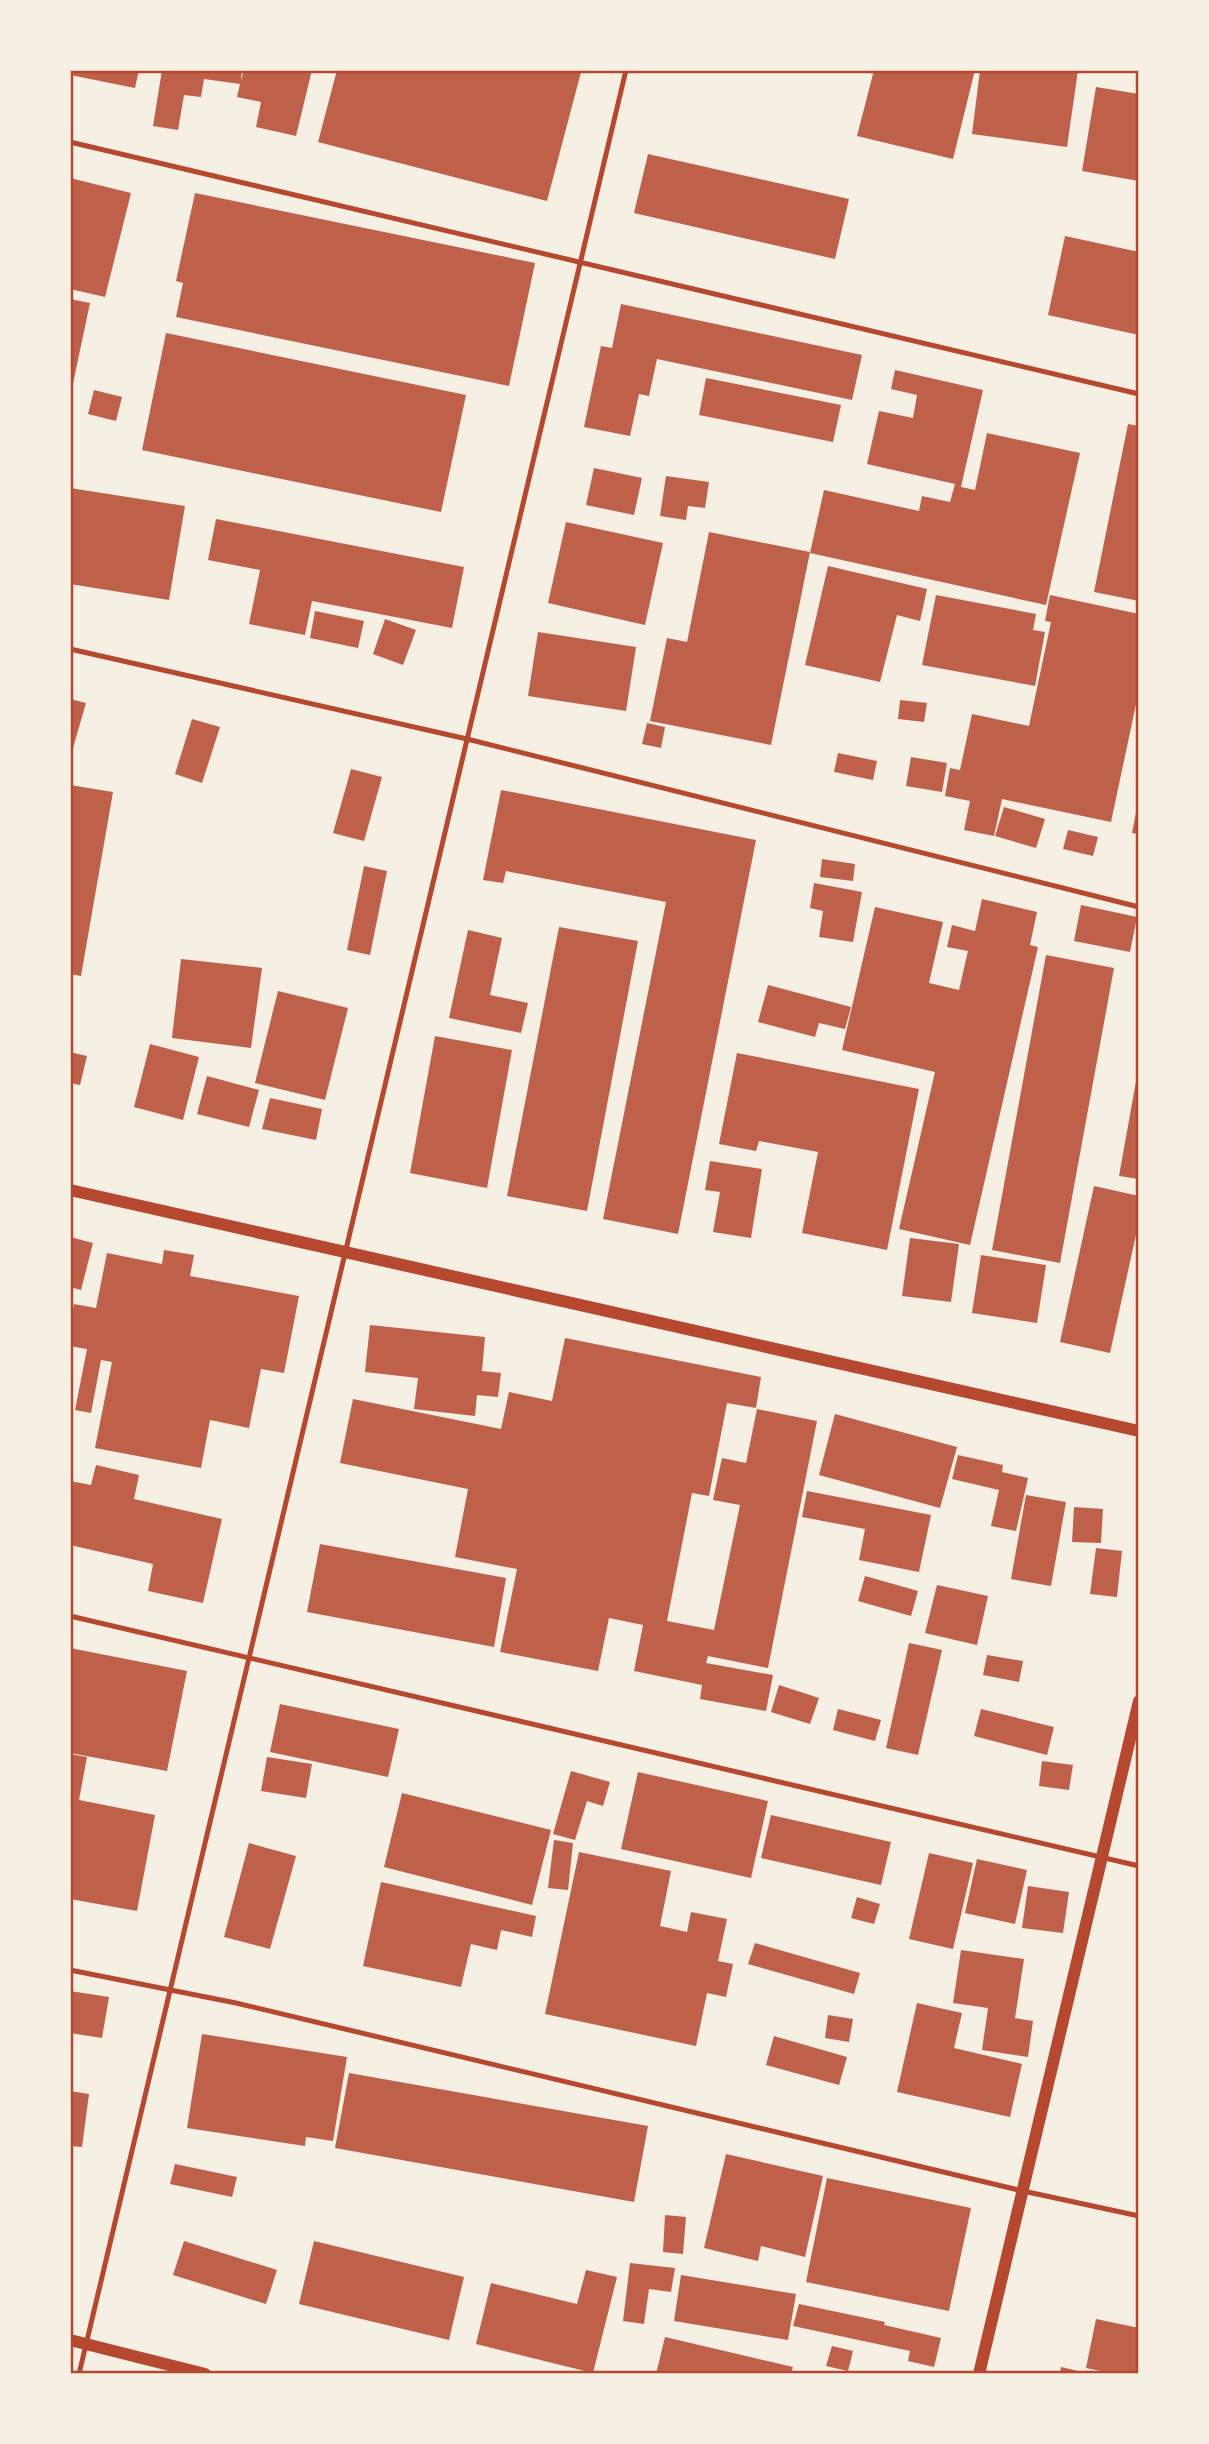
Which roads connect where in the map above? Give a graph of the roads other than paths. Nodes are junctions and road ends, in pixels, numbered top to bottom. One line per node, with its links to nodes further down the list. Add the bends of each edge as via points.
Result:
1 (626, 70): 3 (lane)
2 (70, 142): 3 (lane)
3 (581, 262): 4 (lane); 6 (lane)
4 (1139, 394)
5 (70, 649): 6 (lane)
6 (467, 739): 7 (lane); 9 (lane)
7 (1139, 907)
8 (70, 1190): 9 (street)
9 (345, 1253): 10 (street); 12 (lane)
10 (1139, 1431)
11 (70, 1616): 12 (lane)
12 (248, 1658): 14 (lane); 17 (lane)
13 (1139, 1701): 14 (street)
14 (1102, 1857): 15 (lane); 18 (street)
15 (1139, 1866)
16 (70, 1970): 17 (lane)
17 (169, 1992): 18 (lane, via 236,2003); 21 (lane)
18 (1023, 2190): 19 (lane); 24 (street)
19 (1139, 2216)
20 (70, 2340): 21 (street)
21 (85, 2344): 22 (lane); 23 (street)
22 (79, 2374)
23 (205, 2374)
24 (979, 2374)

